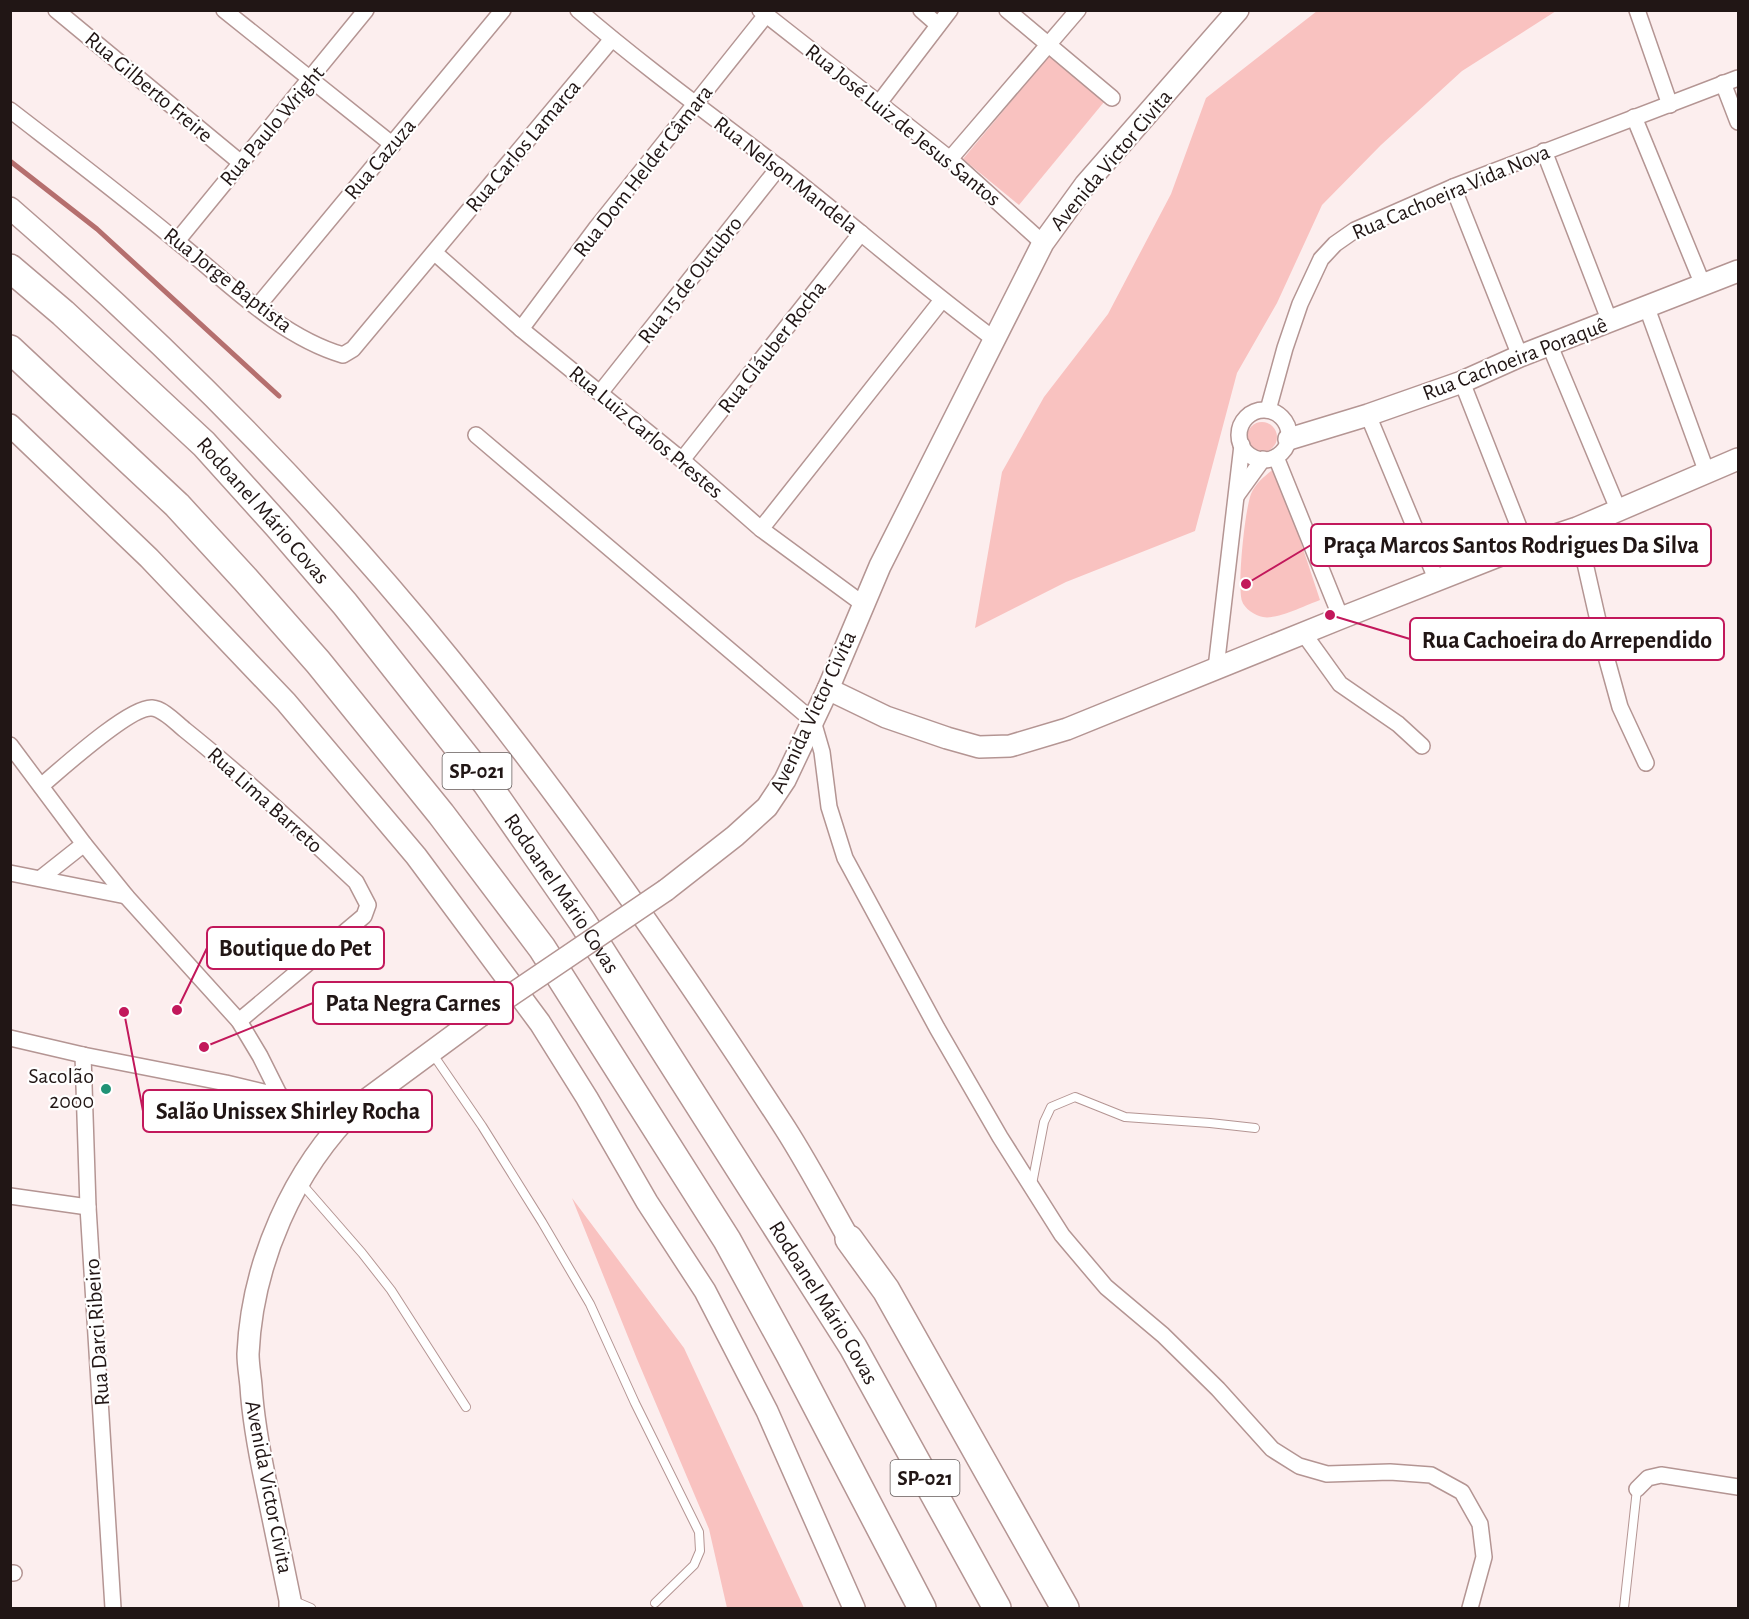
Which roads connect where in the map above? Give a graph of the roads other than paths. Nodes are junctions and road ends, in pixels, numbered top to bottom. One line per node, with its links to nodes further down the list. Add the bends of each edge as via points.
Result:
1 (56, 10): 29 (street, Rua Gilberto Freire)
2 (224, 10): 17 (street)
3 (366, 10): 17 (street, Rua Paulo Wright)
4 (503, 10): 26 (street, Rua Cazuza)
5 (578, 10): 14 (street, Rua Nelson Mandela)
6 (921, 10): 13 (street)
7 (950, 10): 13 (street)
8 (1007, 10): 15 (street)
9 (1078, 10): 15 (street)
10 (1238, 10): 35 (main road, Avenida Victor Civita, via 1085,185)
11 (1637, 10): 22 (street)
12 (763, 13): 20 (street, Rua José Luiz de Jesus Santos); 21 (street, Rua Dom Helder Câmara)
13 (938, 25): 20 (street)
14 (612, 39): 21 (street, Rua Nelson Mandela); 36 (street, Rua Carlos Lamarca)
15 (1049, 46): 19 (street); 28 (street)
16 (1738, 78): 18 (street, Rua Cachoeira Vida Nova)
17 (310, 80): 26 (street); 29 (street, Rua Paulo Wright)
18 (1723, 83): 22 (street, Rua Cachoeira Vida Nova); 25 (street)
19 (1113, 98)
20 (879, 103): 28 (street, Rua José Luiz de Jesus Santos)
21 (695, 105): 30 (street, Rua Nelson Mandela); 44 (street, Rua Dom Helder Câmara)
22 (1670, 105): 24 (street, Rua Cachoeira Vida Nova)
23 (10, 110): 34 (street, Rua Jorge Baptista)
24 (1634, 117): 27 (street, Rua Cachoeira Vida Nova); 39 (street)
25 (1738, 122)
26 (393, 145): 41 (street, Rua Cazuza)
27 (1544, 151): 31 (street, Rua Cachoeira Vida Nova); 43 (street)
28 (950, 159): 35 (street, Rua José Luiz de Jesus Santos)
29 (241, 163): 34 (street, Rua Paulo Wright)
30 (779, 168): 33 (street, Rua Nelson Mandela); 52 (street, Rua 15 de Outubro)
31 (1453, 187): 48 (street); 53 (street, Rua Cachoeira Vida Nova, via 1355,230 1321,259 1296,315)
32 (10, 208): 94 (main road, via 118,305 236,420 341,532 448,657 620,883 787,1131)
33 (861, 233): 40 (street, Rua Nelson Mandela); 61 (street, Rua Gláuber Rocha)
34 (177, 241): 41 (street, Rua Jorge Baptista)
35 (1043, 243): 45 (main road, Avenida Victor Civita)
36 (435, 253): 41 (street, Rua Jorge Baptista, via 353,349 343,355 300,337); 44 (street, Rua Luiz Carlos Prestes)
37 (10, 267): 104 (highway, Rodoanel Mário Covas / SP-021, via 211,452 345,604 487,784 582,921 853,1347)
38 (1738, 271): 39 (main road, Rua Cachoeira Poraquê)
39 (1703, 285): 42 (main road, Rua Cachoeira Poraquê)
40 (942, 300): 45 (street, Rua Nelson Mandela); 66 (street)
41 (257, 307)
42 (1647, 308): 43 (main road, Rua Cachoeira Poraquê); 62 (street)
43 (1610, 322): 46 (main road, Rua Cachoeira Poraquê)
44 (521, 329): 52 (street, Rua Luiz Carlos Prestes)
45 (994, 339): 69 (main road, Avenida Victor Civita)
46 (1550, 346): 48 (main road, Rua Cachoeira Poraquê); 64 (street)
47 (10, 349): 51 (highway, Rodoanel Mário Covas / SP-021)
48 (1520, 356): 50 (main road, Rua Cachoeira Poraquê)
49 (10, 367): 51 (highway)
50 (1462, 382): 54 (main road, Rua Cachoeira Poraquê); 67 (street)
51 (54, 389): 103 (highway, Rodoanel Mário Covas / SP-021, via 177,504 318,662 441,814 542,948 727,1240)
52 (600, 393): 61 (street, Rua Luiz Carlos Prestes)
53 (1268, 410): 57 (street, via 1285,420); 58 (street, via 1247,417 1240,430)
54 (1368, 415): 57 (main road, Rua Cachoeira Poraquê); 68 (street)
55 (10, 425): 102 (main road, via 149,558 286,702 416,856 540,1023 647,1203 705,1291 767,1411)
56 (476, 435): 74 (street)
57 (1289, 440): 59 (street, via 1284,450)
58 (1242, 445): 59 (street, via 1251,456); 63 (street)
59 (1269, 458): 63 (street); 70 (street)
60 (1738, 459): 62 (main road)
61 (682, 460): 66 (street, Rua Luiz Carlos Prestes)
62 (1707, 472): 64 (main road)
63 (1237, 495): 72 (street)
64 (1618, 509): 65 (main road)
65 (1577, 528): 67 (main road); 77 (street, via 1620,707)
66 (761, 529): 69 (street, Rua Luiz Carlos Prestes)
67 (1526, 545): 68 (main road)
68 (1437, 581): 70 (main road)
69 (863, 604): 73 (main road, Avenida Victor Civita)
70 (1341, 618): 71 (main road)
71 (1304, 634): 72 (main road); 76 (street, via 1340,684 1398,724)
72 (1216, 668): 73 (main road, via 1067,729 1010,746 979,747 947,738 886,717)
73 (828, 689): 74 (main road, Avenida Victor Civita)
74 (813, 721): 85 (main road, Avenida Victor Civita, bridge, via 785,780 767,807 735,836 666,890); 91 (street, via 822,752 829,807 845,858 937,1028)
75 (10, 745): 78 (street)
76 (1422, 746)
77 (1646, 763)
78 (41, 786): 79 (street); 83 (street, Rua Lima Barreto, via 138,710 152,708 205,746 356,882 368,905 364,916)
79 (84, 844): 81 (street); 82 (street)
80 (10, 873): 81 (street)
81 (41, 878): 82 (street)
82 (126, 896): 83 (street)
83 (239, 1021): 87 (street)
84 (10, 1038): 86 (street)
85 (431, 1052): 88 (main road, Avenida Victor Civita); 98 (lane, via 488,1136 590,1304 699,1532 700,1551 694,1565)
86 (83, 1055): 87 (street); 93 (street, Rua Darci Ribeiro)
87 (280, 1096): 88 (street)
88 (343, 1120): 90 (main road, Avenida Victor Civita)
89 (1255, 1128): 91 (lane, via 1125,1117 1075,1097 1051,1107 1044,1122)
90 (300, 1182): 95 (lane, via 391,1290); 99 (main road, Avenida Victor Civita, via 272,1237 256,1293 248,1354 254,1428)
91 (1031, 1188): 107 (street, via 1062,1234 1106,1287 1163,1335 1272,1449 1299,1466 1327,1474 1431,1475 1462,1492 1480,1524 1484,1557)
92 (10, 1196): 93 (street)
93 (88, 1207): 100 (street, Rua Darci Ribeiro)
94 (849, 1239): 105 (highway, via 876,1297); 106 (highway, via 886,1290)
95 (466, 1407)
96 (1738, 1487): 97 (street, via 1661,1475 1648,1478)
97 (1637, 1489): 108 (lane)
98 (655, 1603)
99 (290, 1604): 101 (lane)
100 (112, 1608)
101 (311, 1608)
102 (854, 1608)
103 (922, 1608)
104 (997, 1608)
105 (1043, 1608)
106 (1065, 1608)
107 (1470, 1608)
108 (1624, 1608)

